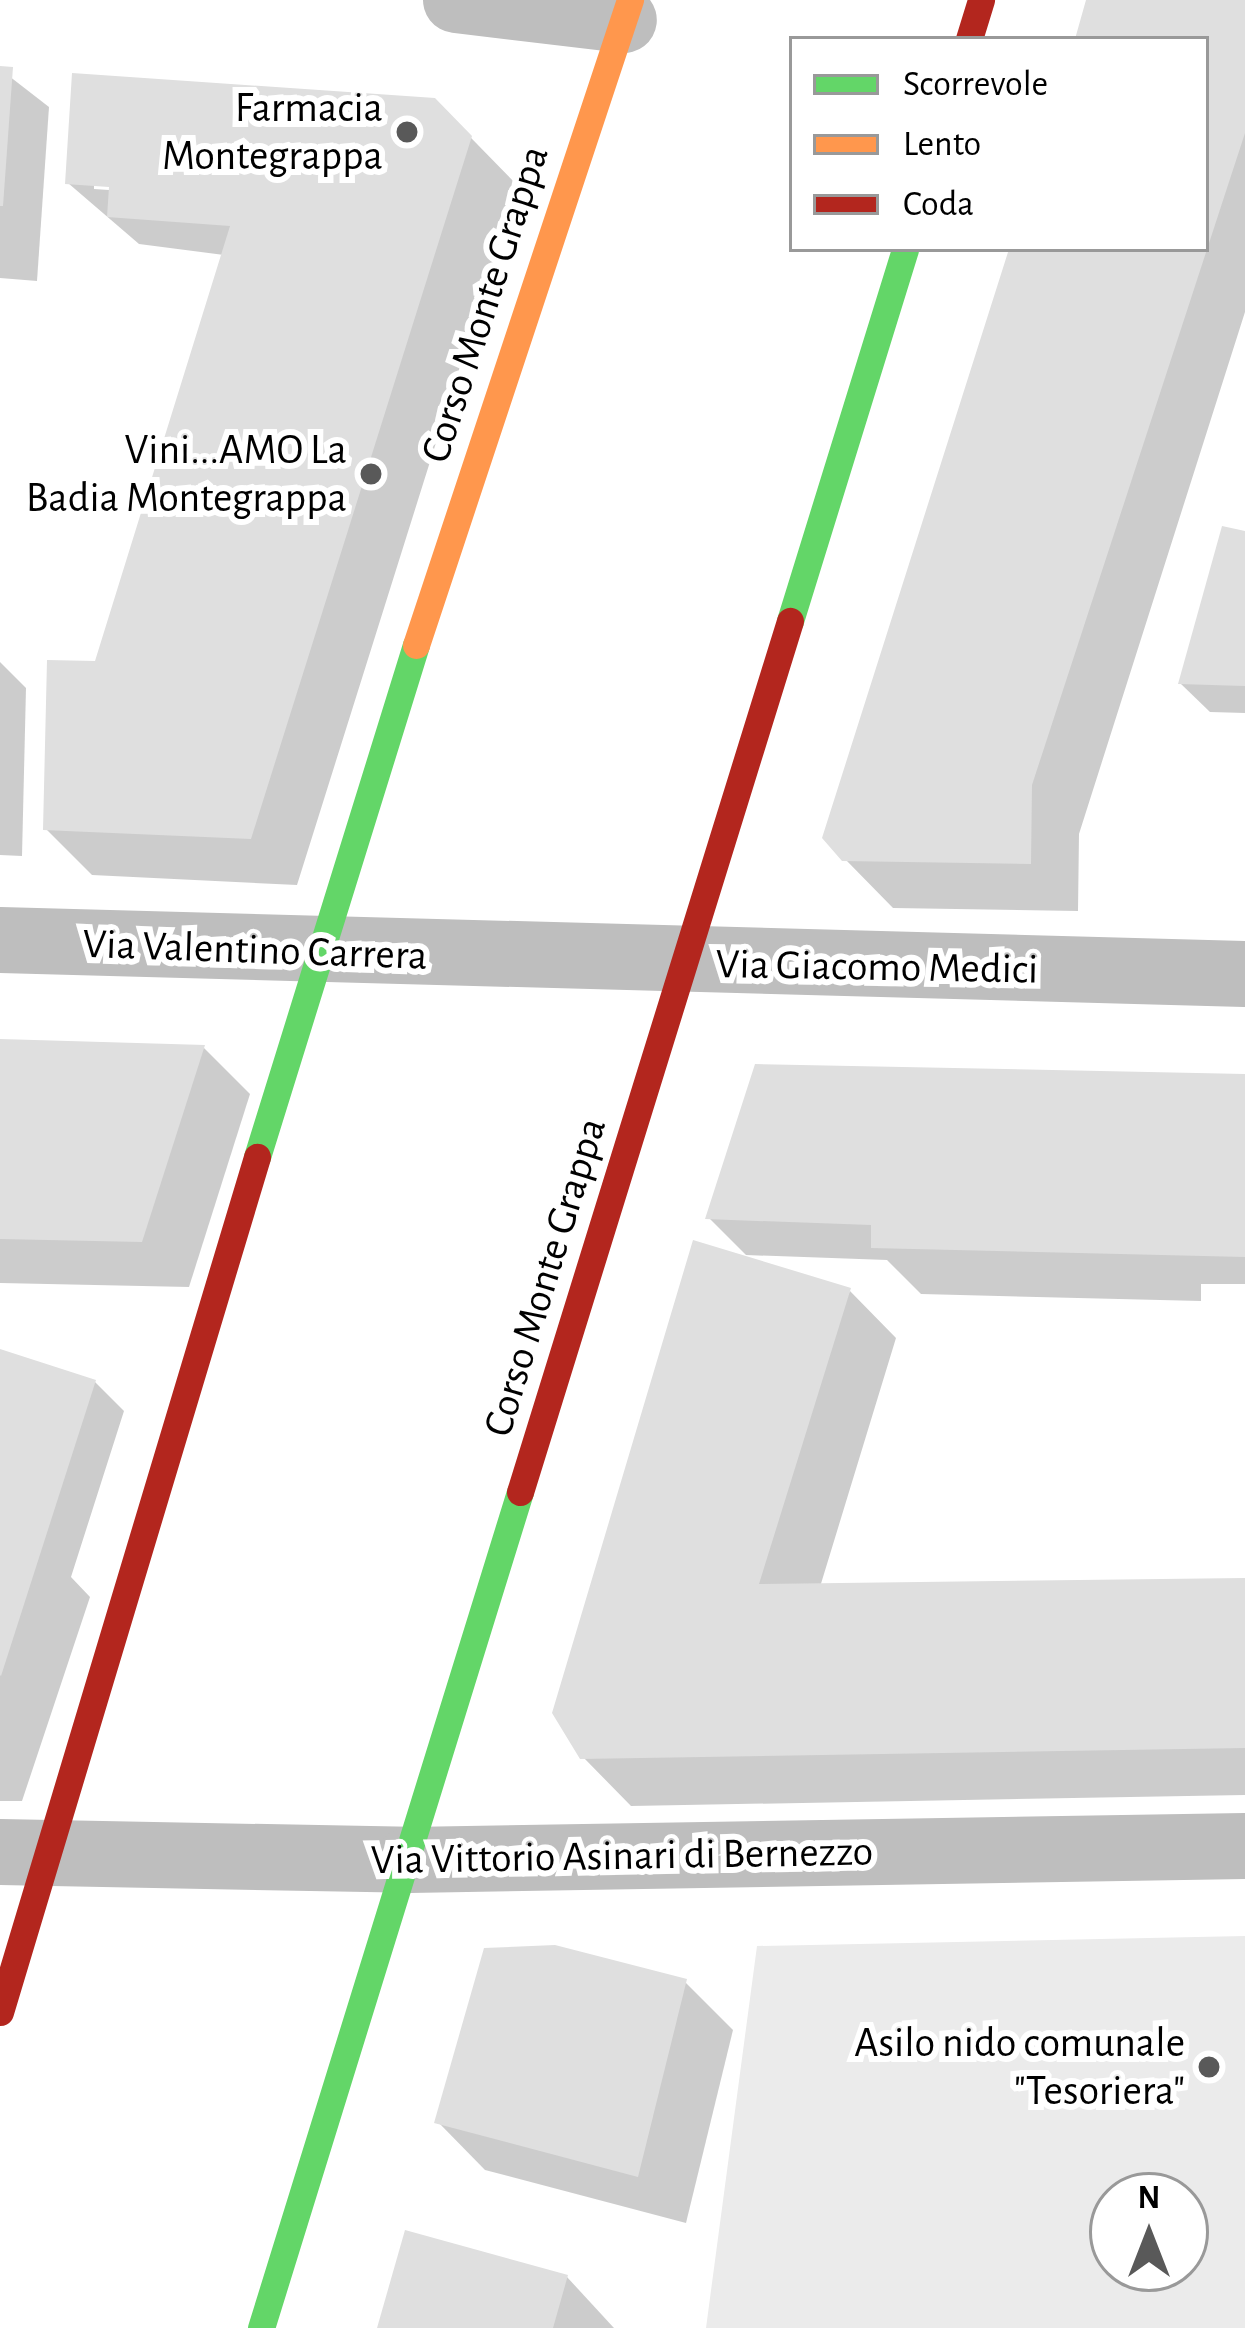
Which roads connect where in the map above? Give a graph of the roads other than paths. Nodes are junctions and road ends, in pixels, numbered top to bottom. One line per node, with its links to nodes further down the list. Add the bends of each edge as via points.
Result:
1 (457, 0): 3 (street)
2 (981, 0): 4 (street)
3 (627, 10): 7 (street, Corso Monte Grappa)
4 (970, 36)
5 (904, 252): 9 (street, Corso Monte Grappa)
6 (0, 940): 7 (street, Via Valentino Carrera)
7 (318, 952): 8 (street, Via Valentino Carrera); 12 (street, Corso Monte Grappa)
8 (510, 960): 9 (street, Via Giacomo Medici)
9 (686, 963): 10 (street, Via Giacomo Medici); 13 (street, Corso Monte Grappa)
10 (1245, 974)
11 (1245, 1846): 13 (street, Via Vittorio Asinari di Bernezzo)
12 (22, 1853): 13 (street, Via Vittorio Asinari di Bernezzo); 14 (street, Corso Monte Grappa)
13 (409, 1860): 15 (street, Corso Monte Grappa)
14 (0, 2012)
15 (261, 2328)

